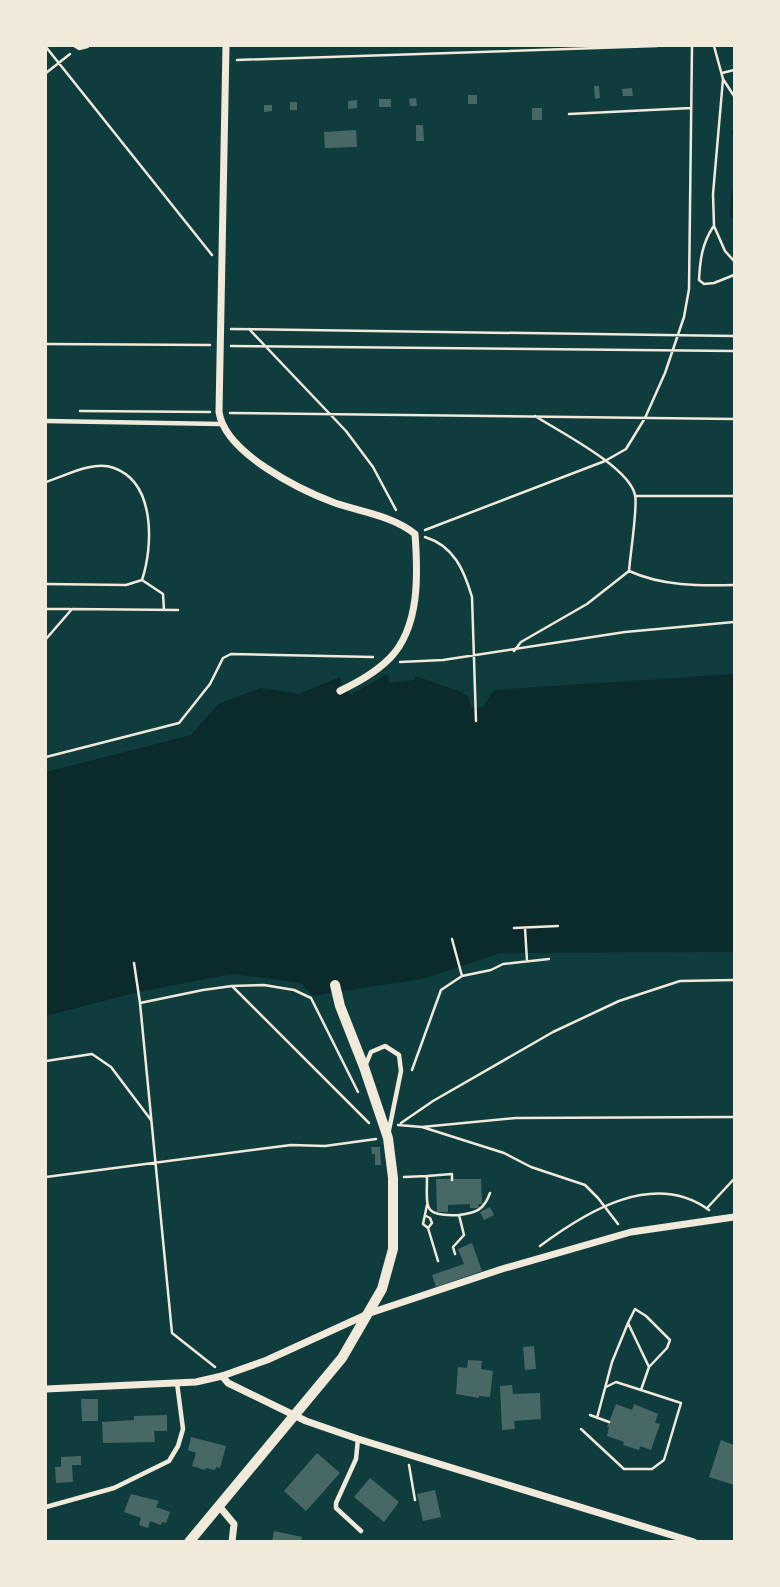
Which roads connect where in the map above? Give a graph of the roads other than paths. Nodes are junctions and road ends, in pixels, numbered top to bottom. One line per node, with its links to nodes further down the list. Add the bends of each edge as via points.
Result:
1 (87, 46): 3 (lane)
2 (226, 46): 5 (street)
3 (77, 47)
4 (46, 421): 5 (lane)
5 (221, 424): 6 (street, via 271,471 333,502 403,524 415,534 418,575 403,639 390,658)
6 (340, 691)
7 (335, 985): 8 (street)
8 (364, 1067): 9 (street); 9 (lane, via 371,1052 385,1046 399,1055 401,1071)
9 (382, 1135): 11 (street, via 393,1178 393,1249)
10 (734, 1217): 11 (street, via 631,1232 515,1264)
11 (370, 1313): 12 (street); 15 (street, via 342,1358)
12 (222, 1376): 13 (street); 15 (street)
13 (177, 1383): 14 (street); 18 (lane, via 183,1429 169,1461 114,1488)
14 (46, 1389)
15 (296, 1416): 16 (street); 17 (street)
16 (358, 1439): 19 (lane, via 356,1459 335,1508); 22 (street)
17 (219, 1506): 20 (street); 21 (street, via 234,1524)
18 (46, 1507)
19 (360, 1531)
20 (189, 1542)
21 (232, 1542)
22 (694, 1542)

